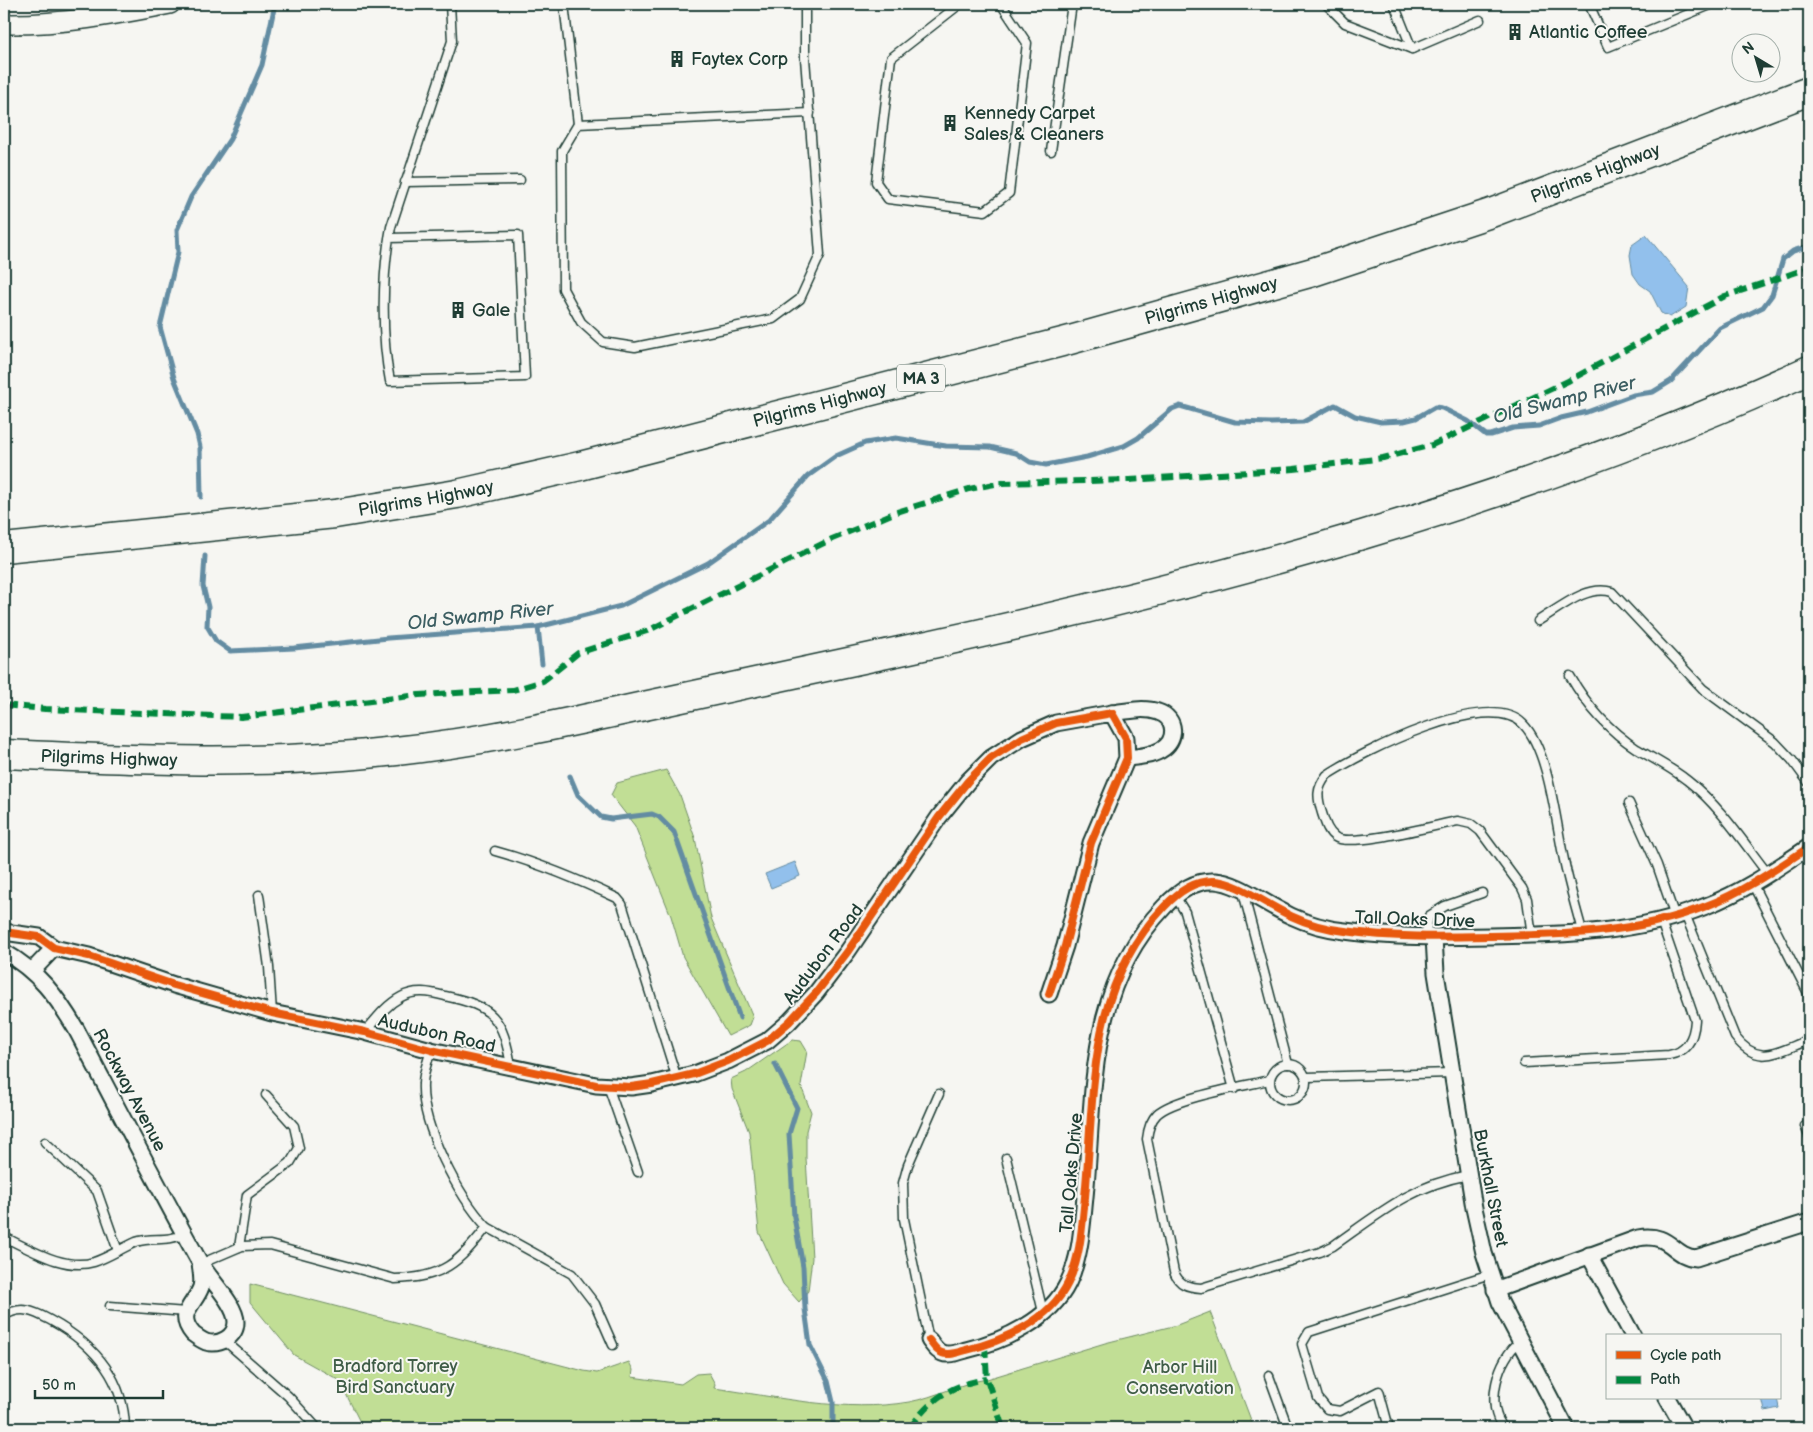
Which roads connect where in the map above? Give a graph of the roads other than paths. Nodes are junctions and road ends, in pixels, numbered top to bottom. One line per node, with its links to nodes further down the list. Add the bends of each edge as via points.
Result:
1 (170, 4): 13 (street, via 69,22)
2 (450, 4): 20 (lane, via 452,41)
3 (564, 4): 17 (lane)
4 (805, 4): 16 (lane)
5 (960, 4): 6 (lane, via 891,58 876,182 888,199 985,211 1009,193 1027,43)
6 (1001, 4)
7 (1072, 4): 18 (lane)
8 (1326, 4): 14 (lane, via 1345,23)
9 (1394, 4): 14 (lane)
10 (1589, 4): 11 (lane, via 1608,48)
11 (1713, 4)
12 (1480, 20): 14 (lane)
13 (4, 24)
14 (1412, 49)
15 (1809, 91): 23 (highway, Pilgrims Highway / MA 3, via 1492,213 1313,272 1070,340 590,463 457,494 335,514)
16 (810, 113): 17 (lane); 17 (lane, via 820,255 800,299 773,319 635,347 603,342 581,322 563,289 562,151)
17 (578, 124)
18 (1051, 151)
19 (520, 180): 20 (lane)
20 (406, 182): 21 (lane)
21 (389, 238): 21 (lane, via 385,358 390,381 525,377 518,235)
22 (1809, 370): 27 (highway, Pilgrims Highway, via 1571,466 1394,526 1275,561 1036,622 554,725 400,751 308,758 169,761)
23 (4, 548)
24 (1538, 621): 29 (lane, via 1590,591 1602,589 1612,592 1704,689 1775,742)
25 (1570, 676): 33 (lane, via 1581,696 1617,734 1703,794)
26 (1112, 713): 28 (street, via 1126,738); 28 (street, Audubon Road, via 1148,710 1166,716 1172,722 1172,738 1162,750); 58 (street, Audubon Road, via 1056,723 1022,738 991,758 938,818 843,958 789,1022 752,1050)
27 (4, 754)
28 (1127, 758): 47 (street, via 1089,851)
29 (1809, 783)
30 (1629, 803): 39 (lane, via 1657,865)
31 (1809, 847): 33 (street, Tall Oaks Drive)
32 (496, 851): 58 (lane, via 575,878 617,898 622,904)
33 (1768, 874): 34 (street, Tall Oaks Drive)
34 (1752, 883): 39 (street, Tall Oaks Drive, via 1708,906); 48 (lane)
35 (1243, 890): 38 (street, Tall Oaks Drive, via 1210,880 1190,886); 43 (street, Tall Oaks Drive, via 1294,918 1317,926 1367,934); 54 (lane)
36 (1482, 893): 43 (lane, via 1445,906 1429,916)
37 (259, 895): 49 (lane)
38 (1175, 896): 61 (lane, via 1185,912); 82 (street, Tall Oaks Drive, via 1144,931 1123,966 1110,997 1095,1064 1080,1244 1068,1284)
39 (1674, 917): 41 (street, Tall Oaks Drive); 51 (lane, via 1743,1048 1761,1056); 53 (lane, via 1694,1020 1694,1032 1684,1049 1669,1055)
40 (4, 932): 44 (street, Audubon Road, via 39,938)
41 (1583, 934): 42 (street, Tall Oaks Drive); 42 (lane, via 1548,778 1534,740 1513,716 1495,712 1449,719 1390,742 1326,775 1316,797 1328,829 1335,837 1358,841 1458,821 1471,824 1522,888 1527,899)
42 (1532, 936): 43 (street, Tall Oaks Drive)
43 (1430, 937): 56 (street, Burkhall Street)
44 (54, 948): 46 (street); 49 (street, Audubon Road)
45 (4, 952): 46 (street, Rockway Avenue)
46 (32, 971): 72 (street, Rockway Avenue, via 52,990 76,1029)
47 (1049, 994)
48 (1809, 995)
49 (272, 1013): 50 (street, Audubon Road)
50 (365, 1032): 52 (street, Audubon Road); 55 (lane, via 392,1003 413,993 429,992 469,1001 481,1006 498,1022 508,1042)
51 (1809, 1040)
52 (431, 1050): 55 (street, Audubon Road); 71 (lane, via 423,1085 430,1124 447,1166)
53 (1524, 1063)
54 (1288, 1064): 57 (lane, via 1303,1070); 59 (lane, via 1280,1067)
55 (511, 1066): 60 (street, Audubon Road)
56 (1452, 1073): 57 (lane); 69 (street, Burkhall Street)
57 (1307, 1078): 59 (lane, via 1306,1087 1299,1096 1289,1101 1276,1097)
58 (677, 1079): 60 (street, Audubon Road)
59 (1269, 1080): 61 (lane)
60 (608, 1086): 68 (lane)
61 (1234, 1089): 69 (lane, via 1163,1110 1152,1120 1148,1130 1147,1139 1174,1272 1188,1287 1202,1288 1320,1252 1408,1194 1442,1180)
62 (939, 1094): 85 (lane, via 903,1183 904,1219)
63 (266, 1095): 74 (lane, via 294,1126 299,1148 290,1163 247,1195)
64 (1805, 1126): 65 (lane)
65 (1809, 1136)
66 (45, 1142): 75 (lane, via 97,1191)
67 (1006, 1158): 82 (lane)
68 (638, 1172)
69 (1468, 1175): 78 (street, Burkhall Street, via 1478,1232)
70 (1809, 1222): 76 (street, via 1696,1258 1687,1256 1668,1241 1652,1236)
71 (487, 1227): 74 (lane, via 455,1263 422,1277 395,1279 270,1245); 88 (lane, via 572,1274 595,1304)
72 (184, 1234): 75 (lane, via 165,1241 136,1242); 77 (street, Rockway Avenue)
73 (4, 1237): 75 (lane, via 56,1260 77,1264 95,1261)
74 (239, 1247): 77 (lane)
75 (118, 1251)
76 (1589, 1255): 79 (street); 84 (street)
77 (200, 1264): 81 (street, Rockway Avenue, via 202,1284); 86 (street, Rockway Avenue, via 235,1316 233,1334)
78 (1490, 1274): 79 (street, Burkhall Street); 94 (lane, via 1309,1332 1302,1344 1318,1398 1327,1409 1340,1411 1379,1391)
79 (1495, 1290): 87 (street, Burkhall Street)
80 (110, 1306): 81 (lane)
81 (186, 1312): 86 (street, via 189,1328 196,1337 207,1342)
82 (1043, 1312): 85 (street, Tall Oaks Drive, via 1015,1333 985,1346 947,1355)
83 (4, 1316): 91 (lane, via 15,1310 32,1310 87,1344 113,1380)
84 (1632, 1334)
85 (930, 1340)
86 (224, 1341): 92 (lane, via 288,1396)
87 (1520, 1342): 95 (lane, via 1510,1350 1497,1386 1494,1409 1498,1422); 96 (street, Burkhall Street)
88 (614, 1345)
89 (1269, 1376): 93 (lane)
90 (1669, 1400): 97 (street)
91 (125, 1428)
92 (317, 1428)
93 (1288, 1428)
94 (1389, 1428)
95 (1504, 1428)
96 (1566, 1428)
97 (1684, 1428)

